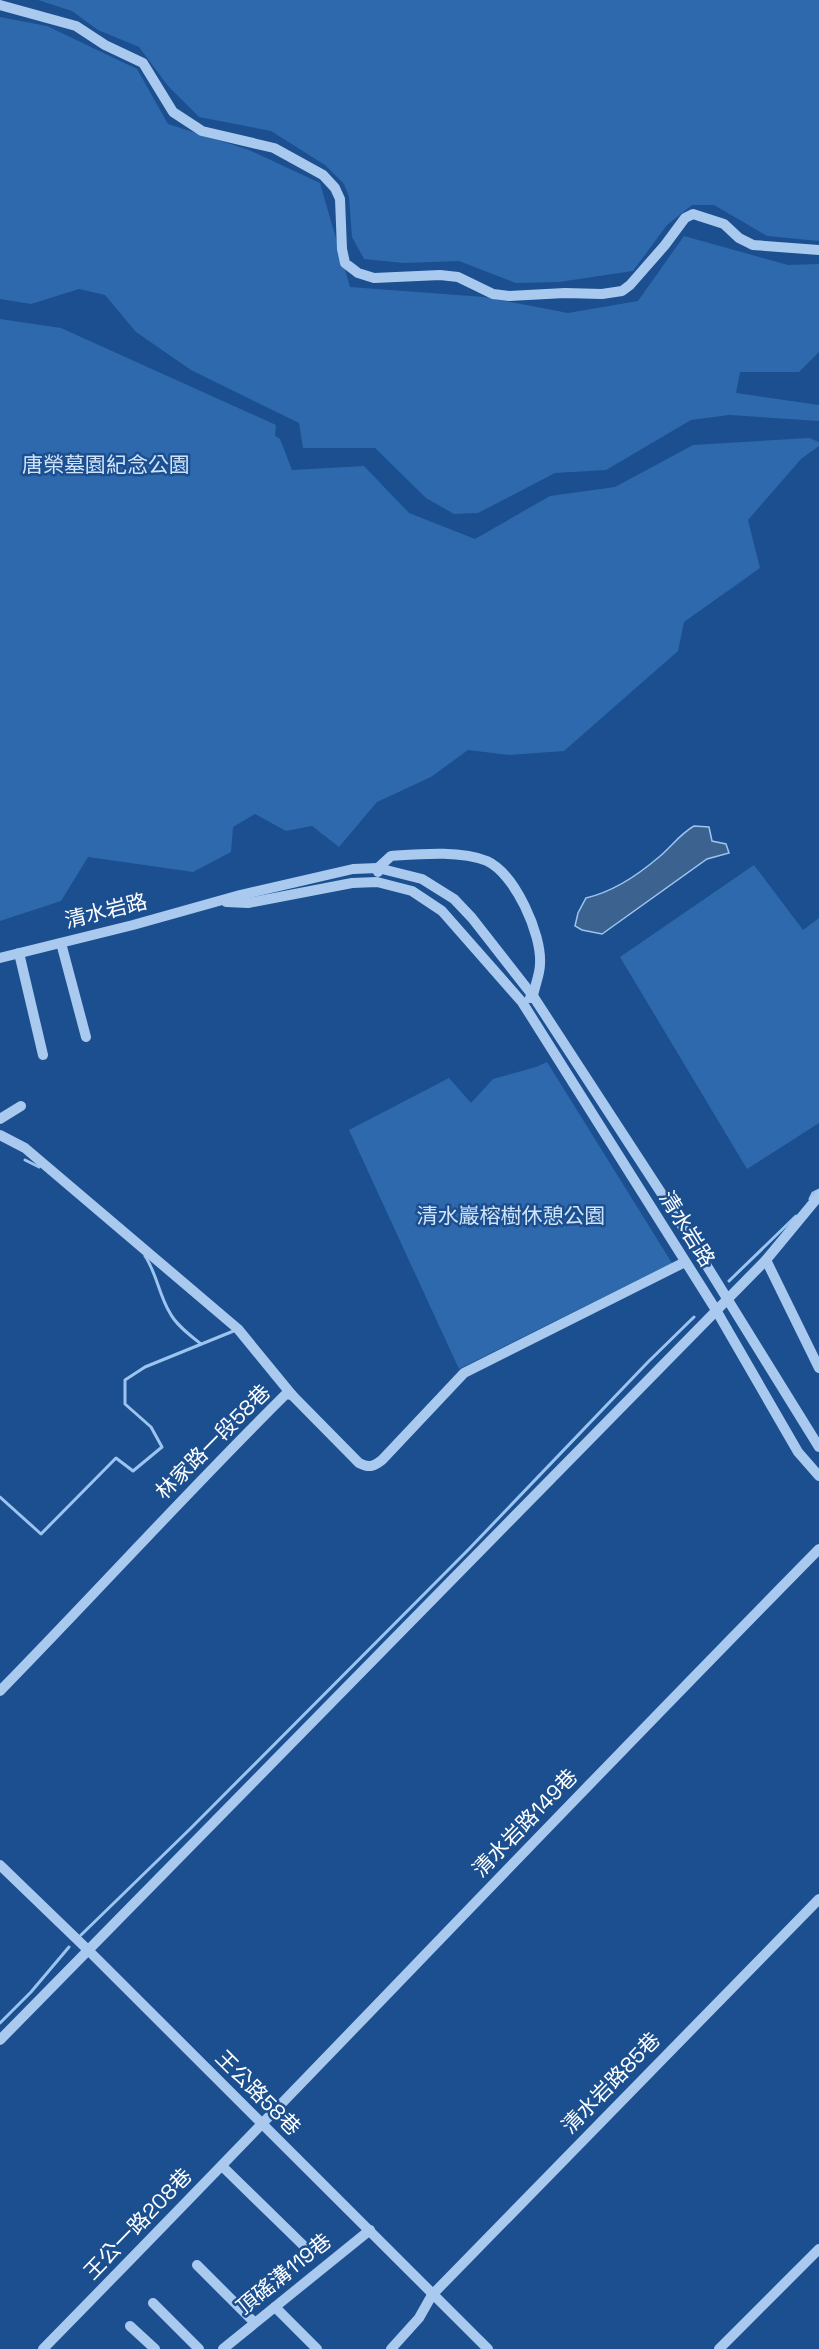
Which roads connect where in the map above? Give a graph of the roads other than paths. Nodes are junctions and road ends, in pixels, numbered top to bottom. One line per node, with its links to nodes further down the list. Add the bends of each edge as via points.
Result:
1 (0, 5): 2 (street, via 76,26 143,63 173,112 202,131 274,148 323,175 340,199 345,263 374,278 458,277 493,294 509,296 622,291 641,274 685,218 693,214 724,224 753,245)
2 (819, 250)
3 (378, 868): 4 (street); 5 (street, 清水岩路, via 353,869); 9 (street, 清水岩路, via 422,879 454,899); 9 (street, 清水岩路, via 391,856 438,854 486,861 500,869 528,912 538,940 540,963)
4 (377, 882): 5 (street, 清水岩路, via 352,883 248,903); 10 (street, 清水岩路, via 412,891 442,911)
5 (221, 902): 6 (street, 清水岩路)
6 (61, 943): 7 (street, 清水岩路); 11 (street)
7 (19, 953): 8 (street, 清水岩路); 12 (street)
8 (0, 958)
9 (533, 996): 10 (street); 19 (street, 清水岩路)
10 (522, 1002): 18 (street, 清水岩路)
11 (86, 1036)
12 (43, 1055)
13 (21, 1106): 14 (street)
14 (0, 1119)
15 (0, 1135): 22 (street, via 25,1148 238,1329)
16 (819, 1196): 17 (street)
17 (766, 1260): 19 (street); 21 (street)
18 (685, 1262): 20 (street, 清水岩路); 22 (street, 林家路一段58巷, via 464,1373 374,1467 358,1463)
19 (728, 1299): 20 (street); 23 (street, 清水岩路)
20 (716, 1310): 24 (street, 清水岩路, via 798,1452); 29 (street)
21 (819, 1368)
22 (292, 1395): 26 (street, 林家路一段58巷, via 286,1394 201,1478)
23 (819, 1447)
24 (819, 1476)
25 (819, 1549): 31 (street, 清水岩路149巷)
26 (0, 1691)
27 (0, 1865): 29 (street, 王公路58巷)
28 (819, 1899): 37 (street, 清水岩路85巷)
29 (88, 1950): 30 (street); 31 (street, 王公路58巷)
30 (0, 2040)
31 (262, 2126): 32 (street, 王公一路208巷); 33 (street, 王公路58巷)
32 (222, 2166): 34 (street); 42 (street, 王公一路208巷)
33 (370, 2230): 37 (street, 王公路58巷); 39 (street, 頂磘溝119巷)
34 (304, 2246)
35 (819, 2249): 49 (street)
36 (197, 2265): 40 (street)
37 (432, 2295): 47 (street, 清水岩路85巷); 48 (street, 王公路58巷)
38 (153, 2303): 44 (street)
39 (275, 2307): 40 (street, 頂磘溝119巷); 46 (street)
40 (254, 2322): 45 (street, 頂磘溝119巷)
41 (130, 2326): 43 (street)
42 (43, 2349)
43 (155, 2349)
44 (199, 2349)
45 (223, 2349)
46 (317, 2349)
47 (391, 2349)
48 (488, 2349)
49 (719, 2349)

